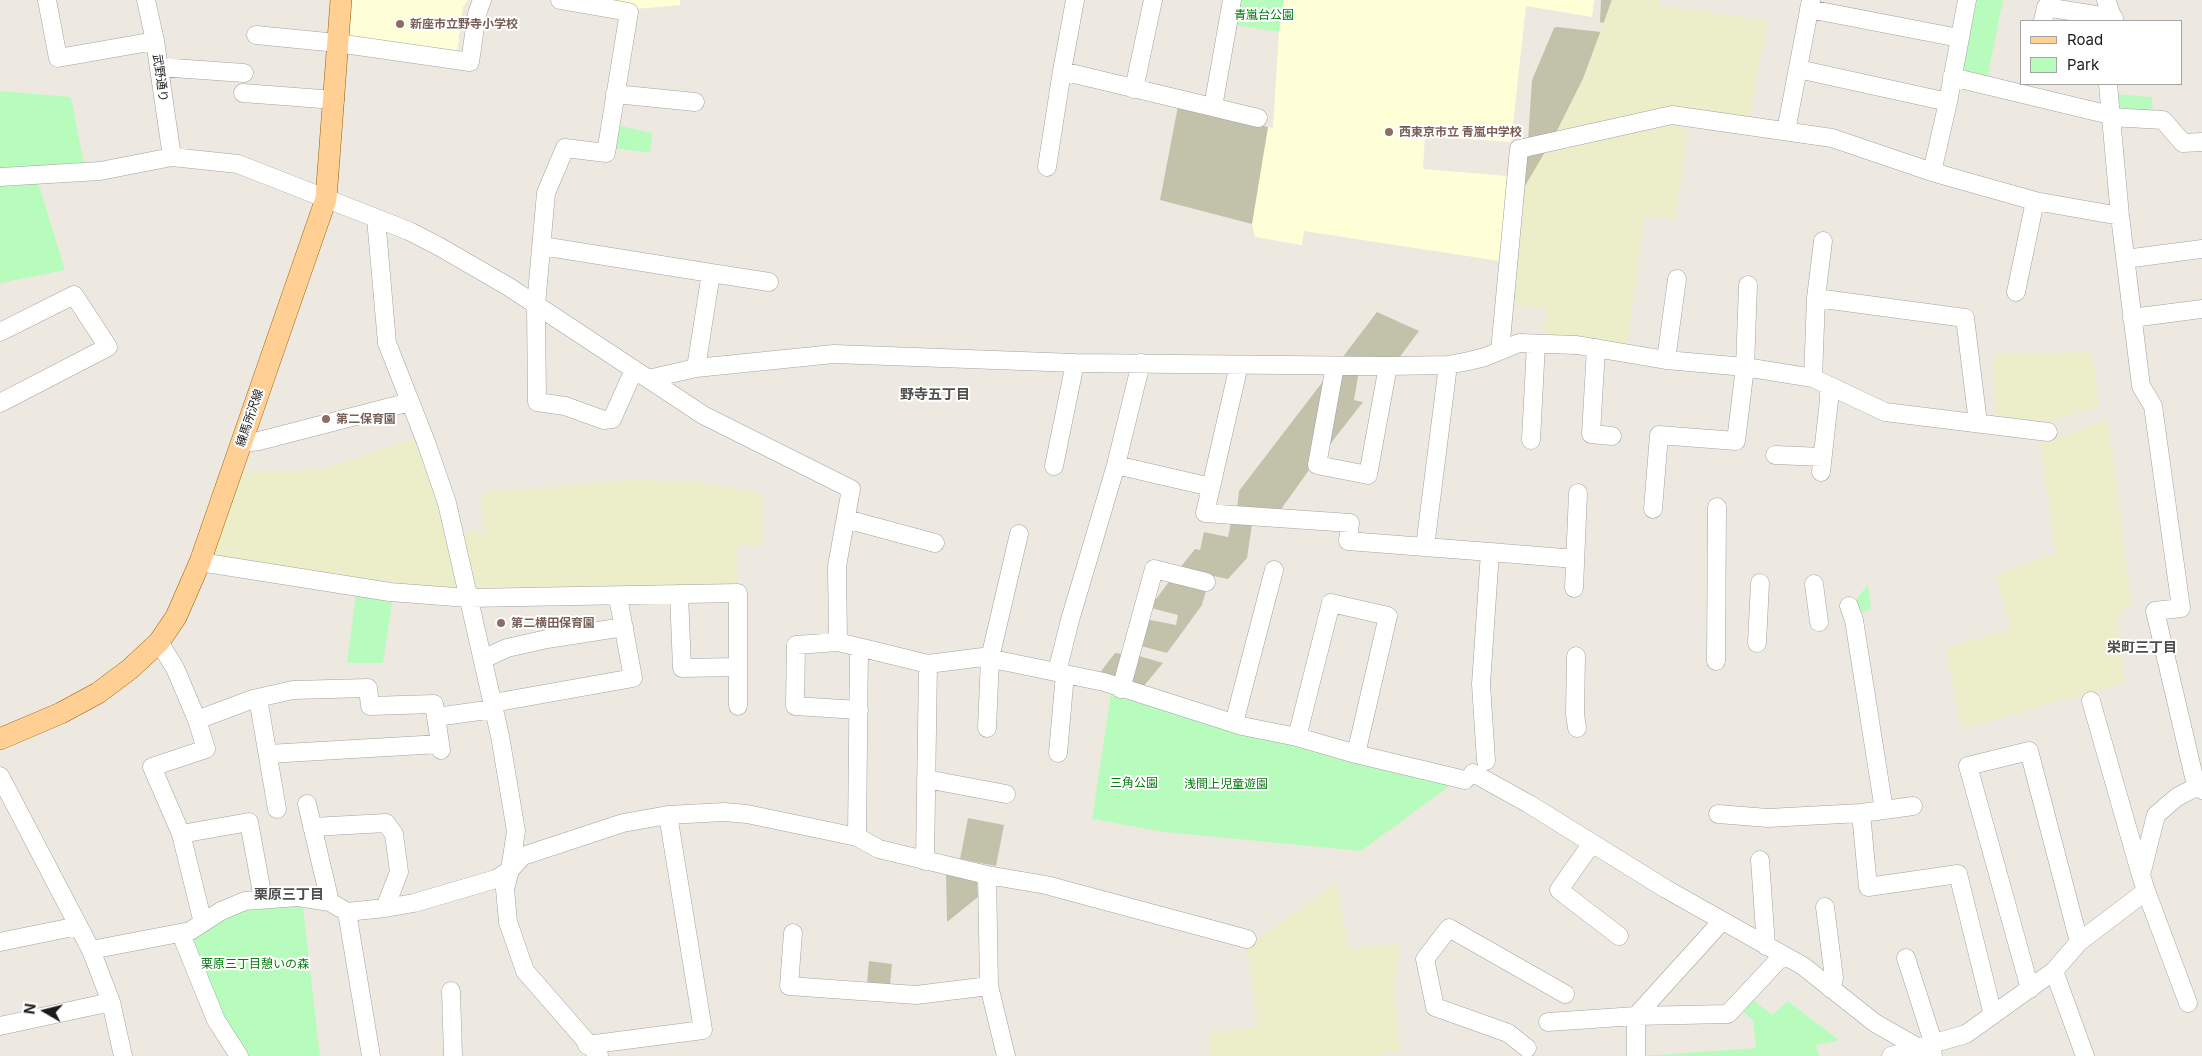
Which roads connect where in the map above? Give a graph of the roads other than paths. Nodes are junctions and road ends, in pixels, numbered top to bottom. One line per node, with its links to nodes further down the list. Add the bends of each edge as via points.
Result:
1 (47, 0): 16 (street, via 58,58)
2 (146, 0): 16 (street, 武野通り)
3 (341, 0): 17 (main road, 練馬所沢線)
4 (482, 0): 17 (street, via 470,62)
5 (560, 0): 27 (street, via 629,12)
6 (1075, 0): 20 (street)
7 (1153, 0): 24 (street)
8 (1232, 0): 31 (street)
9 (1967, 0): 15 (street)
10 (2106, 0): 13 (street)
11 (1810, 5): 15 (street); 19 (street)
12 (2043, 20): 13 (street, via 2046,7)
13 (2114, 20)
14 (256, 35): 17 (street)
15 (1960, 38): 22 (street)
16 (155, 41): 18 (street, 武野通り)
17 (337, 43): 28 (main road, 練馬所沢線)
18 (159, 66): 21 (street); 36 (street, 武野通り)
19 (1798, 69): 30 (street); 34 (street)
20 (1062, 71): 24 (street); 37 (street)
21 (244, 73)
22 (1952, 77): 25 (street); 30 (street)
23 (2108, 85): 32 (street)
24 (1134, 89): 31 (street)
25 (2030, 89): 32 (street)
26 (243, 93): 28 (street)
27 (615, 94): 29 (street); 45 (street, via 606,153 565,148 546,193)
28 (334, 100): 40 (main road, 練馬所沢線)
29 (695, 102)
30 (1948, 102): 38 (street)
31 (1213, 107): 33 (street)
32 (2110, 116): 35 (street, via 2163,120 2183,143); 42 (street)
33 (1258, 118)
34 (1786, 131): 38 (street, via 1832,138); 60 (street, via 1672,115 1520,150)
35 (2202, 142)
36 (172, 157): 39 (street, via 100,171); 40 (street, via 238,164)
37 (1046, 167)
38 (1932, 172): 41 (street)
39 (0, 177)
40 (326, 199): 43 (street); 78 (main road, 練馬所沢線)
41 (2035, 201): 42 (street); 52 (street)
42 (2120, 216): 47 (street)
43 (376, 218): 54 (street, via 440,247); 72 (street, via 386,344)
44 (1823, 241): 53 (street)
45 (542, 246): 48 (street); 54 (street)
46 (2202, 249): 47 (street)
47 (2125, 259): 56 (street)
48 (711, 273): 50 (street); 69 (street)
49 (1677, 278): 61 (street)
50 (769, 282)
51 (1748, 286): 68 (street)
52 (2016, 292)
53 (1816, 298): 71 (street); 74 (street, via 1965,318)
54 (536, 305): 70 (street); 70 (street, via 537,402 565,406 604,420 612,419)
55 (2202, 309): 56 (street)
56 (2132, 318): 134 (street, via 2141,386 2153,406 2181,608 2156,610 2194,777)
57 (0, 332): 73 (street, via 74,295 108,347)
58 (1536, 344): 59 (street); 60 (street, via 1519,343); 77 (street)
59 (1596, 348): 61 (street); 76 (street, via 1591,434)
60 (1500, 351): 65 (street)
61 (1666, 360): 68 (street)
62 (1075, 363): 63 (street); 69 (street, via 834,354); 81 (street)
63 (1141, 363): 64 (street); 80 (street)
64 (1240, 365): 66 (street); 82 (street)
65 (1448, 365): 67 (street); 89 (street)
66 (1335, 366): 67 (street); 67 (street, via 1316,465 1368,474)
67 (1388, 366)
68 (1745, 367): 71 (street); 85 (street, via 1736,441 1659,435)
69 (696, 368): 70 (street)
70 (641, 374): 86 (street, via 703,415 851,489)
71 (1821, 382): 74 (street, via 1885,412); 79 (street, via 1829,400 1821,465)
72 (410, 402): 78 (street); 100 (street, via 447,503)
73 (0, 403)
74 (1978, 423): 75 (street)
75 (2048, 432)
76 (1612, 436)
77 (1531, 440)
78 (242, 443): 92 (main road, 練馬所沢線)
79 (1775, 455)
80 (1116, 465): 82 (street); 114 (street, via 1070,620)
81 (1054, 466)
82 (1211, 487): 89 (street, via 1205,513 1350,523 1348,541)
83 (1578, 494): 91 (street)
84 (1716, 507): 111 (street)
85 (1653, 508)
86 (846, 519): 88 (street); 105 (street, via 837,566)
87 (1019, 534): 109 (street)
88 (935, 543)
89 (1425, 547): 90 (street)
90 (1490, 552): 91 (street); 131 (street, via 1481,684)
91 (1575, 559): 97 (street)
92 (200, 562): 100 (street, via 390,592); 104 (main road, 練馬所沢線, via 176,617)
93 (1274, 570): 123 (street)
94 (1206, 582): 115 (street, via 1154,569)
95 (1760, 583): 106 (street)
96 (1814, 584): 102 (street)
97 (1574, 588)
98 (679, 594): 99 (street); 113 (street, via 682,668); 113 (street, via 738,593)
99 (618, 596): 100 (street); 103 (street)
100 (468, 598): 110 (street)
101 (1849, 606): 139 (street, via 1854,620)
102 (1819, 622)
103 (624, 627): 110 (street, via 507,648); 118 (street, via 634,678)
104 (159, 642): 122 (street, via 175,668); 127 (main road, 練馬所沢線, via 98,693 61,714)
105 (838, 642): 107 (street); 120 (street, via 796,645 795,706)
106 (1758, 643)
107 (859, 647): 112 (street); 120 (street)
108 (1576, 656): 125 (street)
109 (990, 658): 112 (street); 114 (street); 124 (street)
110 (483, 659): 118 (street)
111 (1716, 661)
112 (928, 664): 133 (street)
113 (738, 667): 119 (street)
114 (1061, 673): 115 (street); 128 (street)
115 (1121, 689): 123 (street)
116 (258, 698): 121 (street, via 293,690 368,688 370,706 434,704); 122 (street); 129 (street)
117 (2091, 701): 151 (street)
118 (494, 706): 121 (street); 149 (street, via 516,831)
119 (738, 706)
120 (859, 710): 145 (street)
121 (436, 717): 129 (street, via 440,747)
122 (196, 720): 144 (street, via 206,749 152,767)
123 (1234, 723): 126 (street)
124 (987, 728)
125 (1577, 728)
126 (1297, 737): 130 (street); 130 (street, via 1331,602 1388,616)
127 (0, 739)
128 (1058, 753)
129 (268, 754): 138 (street)
130 (1356, 754): 146 (street, via 1468,776)
131 (1486, 761)
132 (0, 776): 159 (street)
133 (926, 778): 135 (street); 148 (street)
134 (2201, 787): 151 (street, via 2177,796 2156,816)
135 (1006, 794)
136 (307, 804): 143 (street)
137 (1913, 806): 139 (street)
138 (277, 809)
139 (1884, 810): 140 (street)
140 (1861, 813): 141 (street, via 1768,818); 178 (street, via 1868,887 1958,874)
141 (1718, 814)
142 (668, 815): 145 (street, via 747,814); 149 (street, via 623,823 523,856); 183 (street, via 703,1030)
143 (312, 827): 153 (street); 155 (street, via 386,823 394,834 399,872)
144 (181, 834): 152 (street, via 249,822); 158 (street)
145 (856, 837): 148 (street, via 879,849)
146 (1592, 843): 157 (street); 162 (street, via 1559,890)
147 (1760, 860): 166 (street)
148 (925, 861): 150 (street)
149 (510, 870): 155 (street, via 496,879); 183 (street, via 505,889 508,922 525,971)
150 (987, 875): 163 (street, via 1046,886); 171 (street)
151 (2143, 883): 165 (street); 177 (street)
152 (263, 900): 153 (street, via 298,897); 158 (street, via 245,901)
153 (330, 902): 156 (street)
154 (1825, 907): 172 (street, via 1834,978)
155 (385, 908): 156 (street)
156 (347, 912): 187 (street)
157 (1722, 921): 166 (street); 179 (street)
158 (203, 923): 161 (street)
159 (78, 926): 164 (street); 167 (street)
160 (793, 933): 171 (street, via 790,986 916,995)
161 (181, 934): 167 (street); 186 (street, via 216,1020)
162 (1619, 936)
163 (1247, 939)
164 (0, 942)
165 (2079, 942): 170 (street); 173 (street, via 2029,751 1968,766)
166 (1766, 946): 168 (street)
167 (91, 950): 176 (street)
168 (1783, 955): 172 (street, via 1803,966); 179 (street, via 1728,1014)
169 (1906, 958): 184 (street)
170 (2054, 971): 173 (street); 192 (street)
171 (989, 986): 189 (street)
172 (1831, 989): 184 (street, via 1875,1023)
173 (2030, 989): 178 (street)
174 (451, 991): 188 (street)
175 (1565, 994): 182 (street, via 1449,928 1425,959 1434,1007 1508,1033)
176 (111, 1002): 181 (street); 185 (street)
177 (2188, 1003)
178 (1994, 1015): 184 (street, via 1966,1034)
179 (1636, 1016): 180 (street); 190 (street)
180 (1548, 1022)
181 (0, 1026)
182 (1527, 1048)
183 (593, 1050)
184 (1929, 1050): 191 (street)
185 (123, 1056)
186 (239, 1056)
187 (371, 1056)
188 (453, 1056)
189 (1006, 1056)
190 (1636, 1056)
191 (1891, 1056)
192 (2085, 1056)

